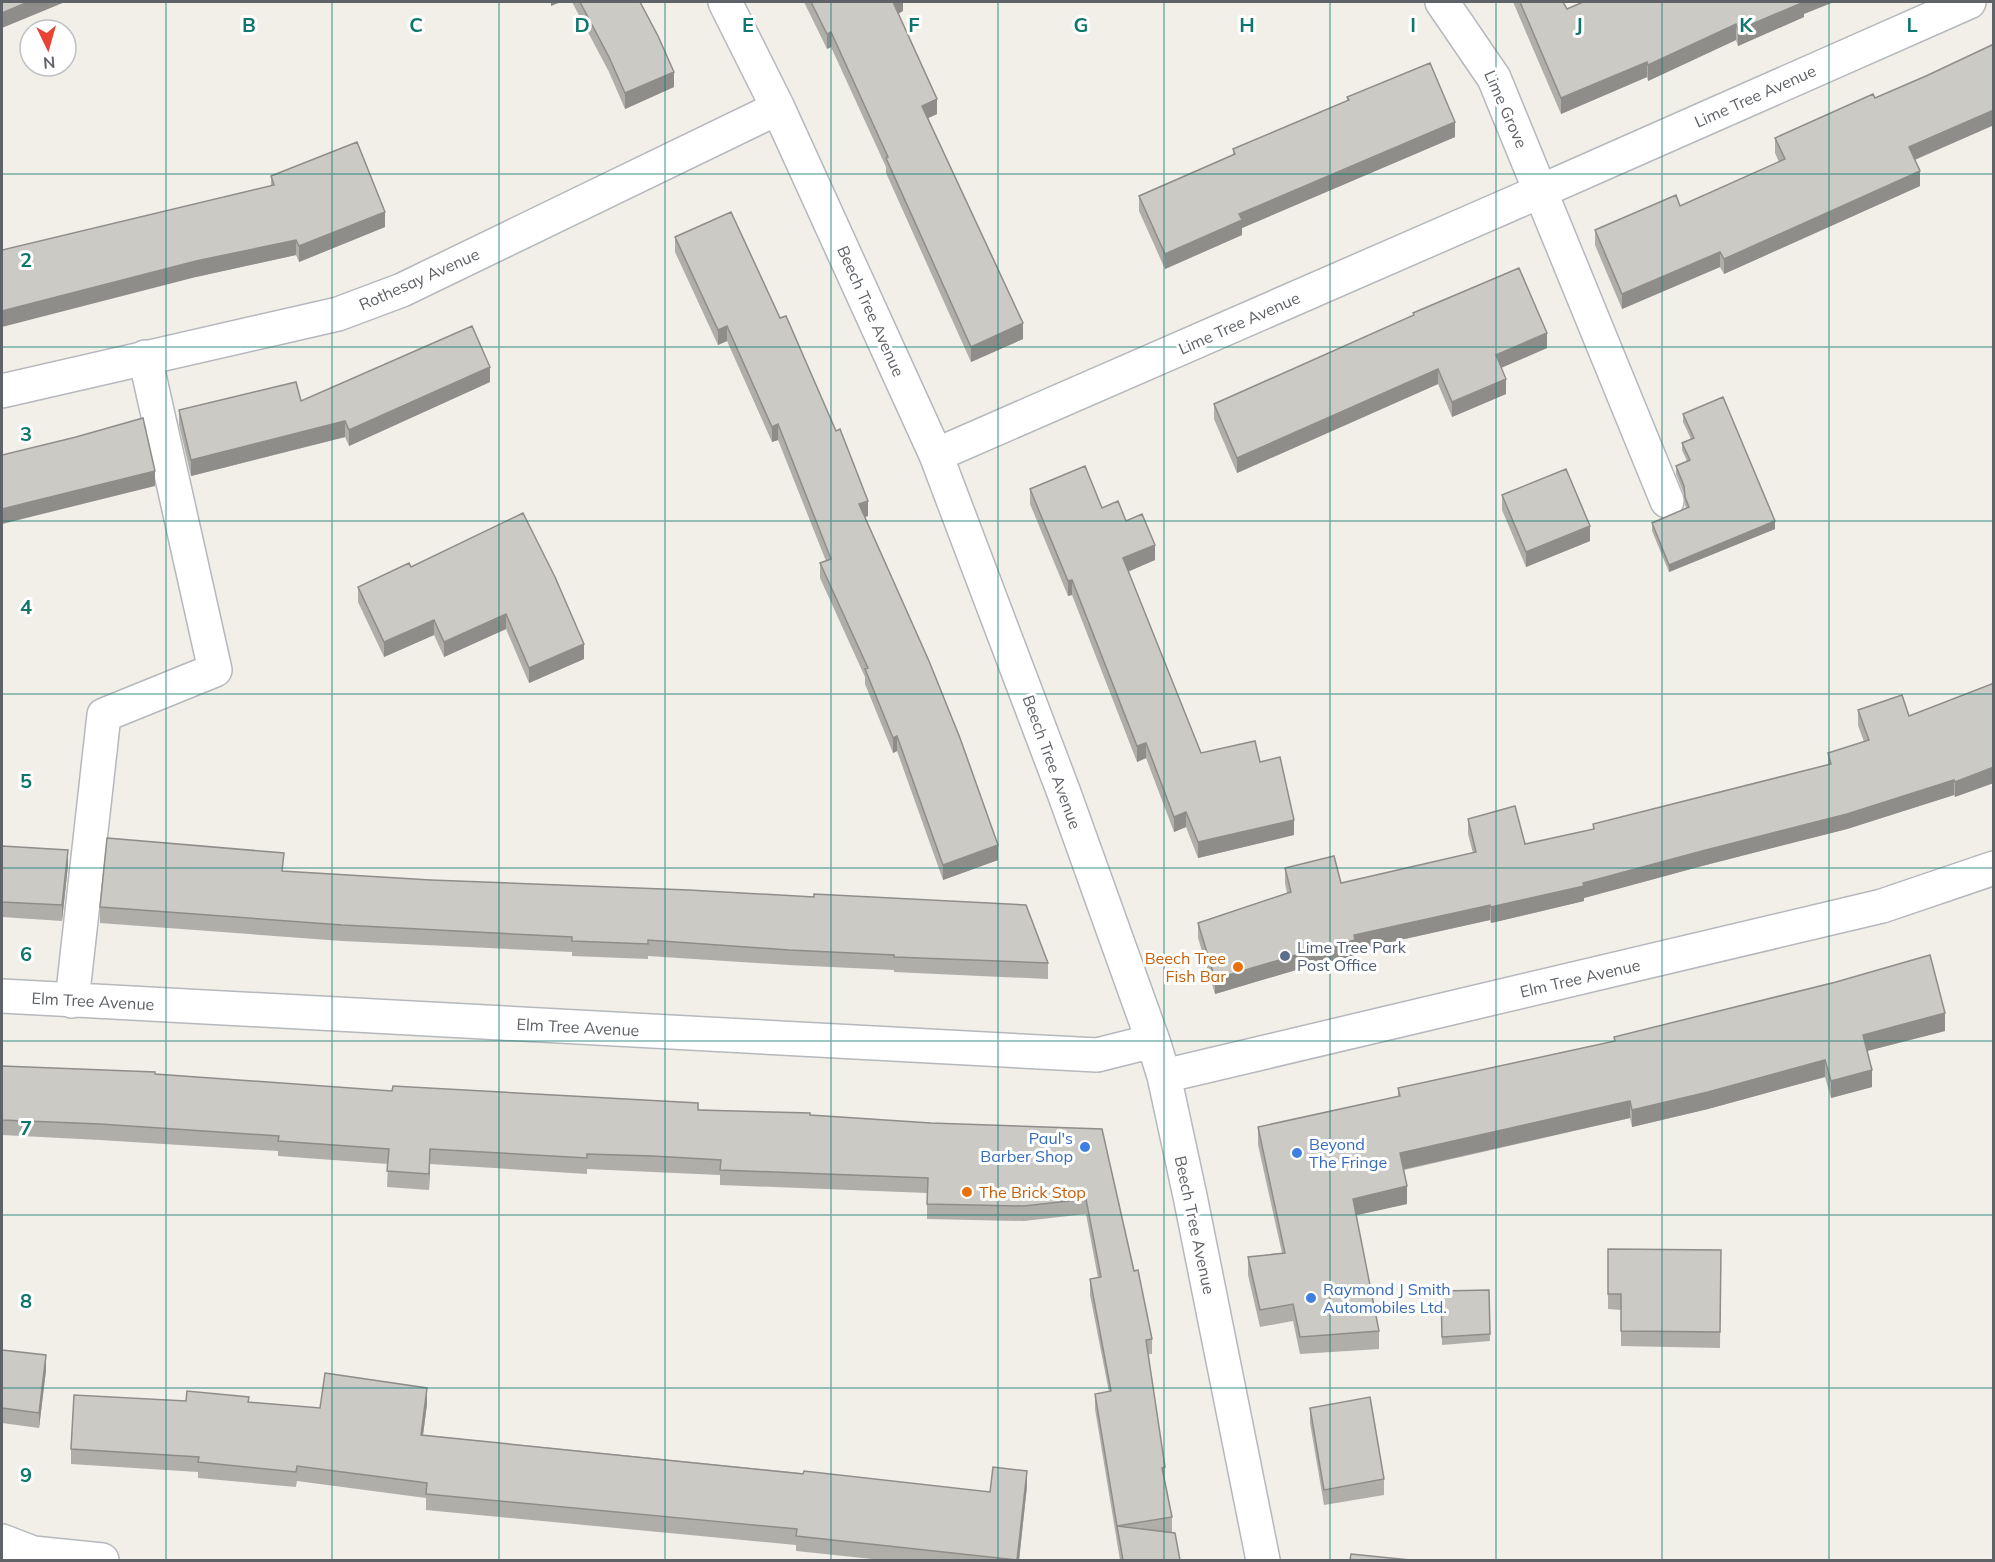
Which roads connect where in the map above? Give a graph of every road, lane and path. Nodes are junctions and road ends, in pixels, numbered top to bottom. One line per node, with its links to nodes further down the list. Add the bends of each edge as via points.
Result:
1 (725, 2): 4 (street, Beech Tree Avenue)
2 (1442, 2): 5 (street, Lime Grove, via 1494,78)
3 (1969, 2): 5 (street, Lime Tree Avenue)
4 (778, 108): 6 (street, Rothesay Avenue, via 367,304); 8 (street, Beech Tree Avenue)
5 (1541, 191): 8 (street, Lime Tree Avenue); 9 (street)
6 (145, 357): 7 (street, Rothesay Avenue); 12 (street, via 215,670 104,715)
7 (2, 391)
8 (936, 455): 13 (street, Beech Tree Avenue)
9 (1667, 501)
10 (1994, 868): 14 (street, Elm Tree Avenue, via 1882,906)
11 (2, 996): 12 (street, Elm Tree Avenue)
12 (72, 1001): 13 (street, Elm Tree Avenue, via 1097,1055)
13 (1153, 1041): 14 (street, Beech Tree Avenue)
14 (1164, 1076): 17 (street, Beech Tree Avenue)
15 (2, 1541): 16 (street, via 33,1553)
16 (102, 1560)
17 (1263, 1560)

